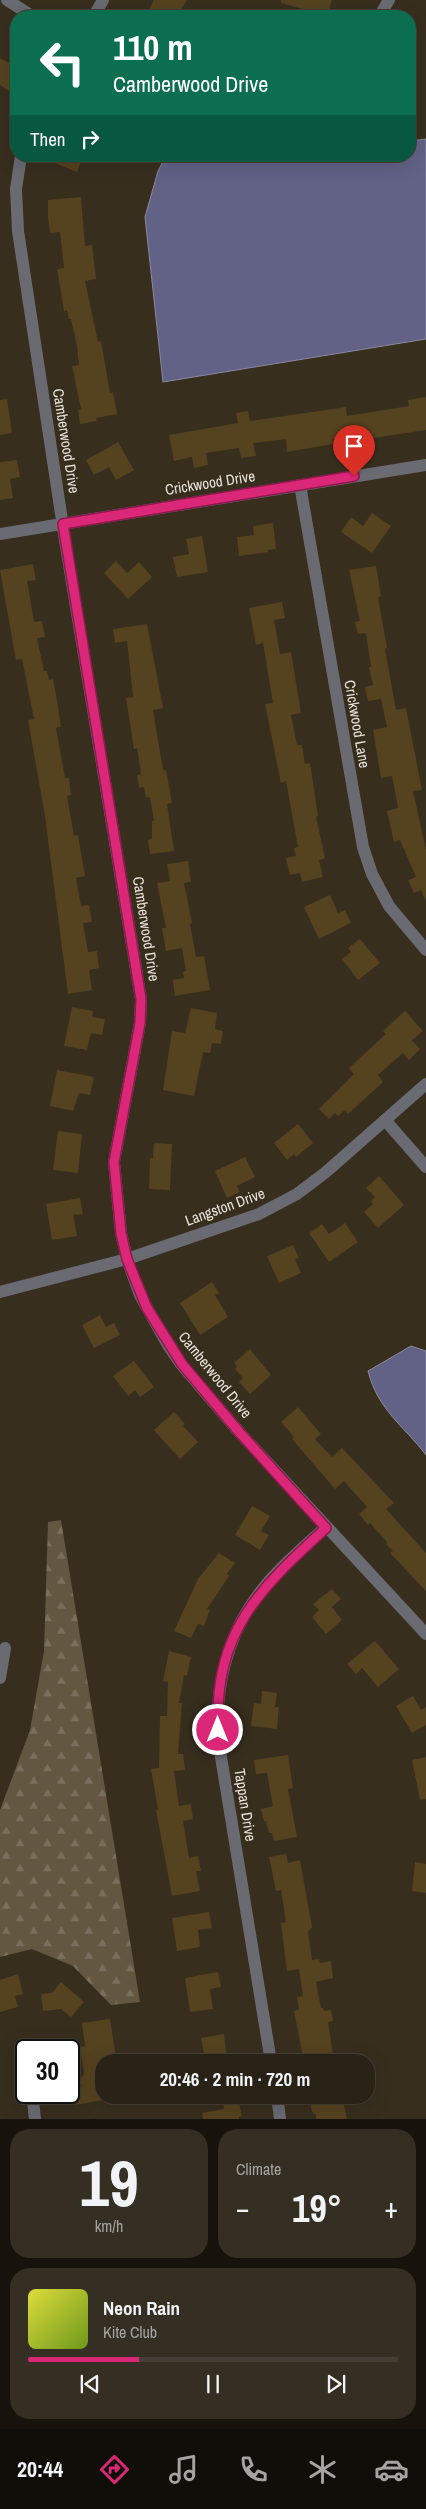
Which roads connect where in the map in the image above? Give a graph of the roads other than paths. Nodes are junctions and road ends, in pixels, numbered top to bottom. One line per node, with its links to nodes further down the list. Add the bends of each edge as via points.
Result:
1 (7, 0): 2 (street)
2 (23, 10)
3 (20, 162): 6 (street, Camberwood Drive, via 16,189 18,231)
4 (426, 464): 5 (street, Crickwood Drive)
5 (300, 485): 6 (street, Crickwood Drive); 8 (street, Crickwood Lane, via 363,847 372,874 389,906)
6 (63, 524): 7 (street, Crickwood Drive); 12 (street, Camberwood Drive, via 141,999 140,1023 114,1162)
7 (0, 534)
8 (426, 950)
9 (426, 1084): 10 (street, Langston Drive)
10 (385, 1120): 11 (street); 12 (street, Langston Drive, via 326,1172 284,1201 245,1220)
11 (426, 1166)
12 (127, 1259): 13 (street, Langston Drive); 14 (street, Camberwood Drive, via 147,1308 182,1364)
13 (0, 1292)
14 (326, 1528): 15 (street, Camberwood Drive); 18 (street, Tappan Drive, via 273,1577 247,1610 232,1641 219,1689 220,1751)
15 (426, 1634)
16 (5, 1648): 17 (street)
17 (0, 1678)
18 (270, 2054)
19 (33, 2104): 21 (street)
20 (278, 2104): 22 (street)
21 (35, 2119)
22 (280, 2119)

